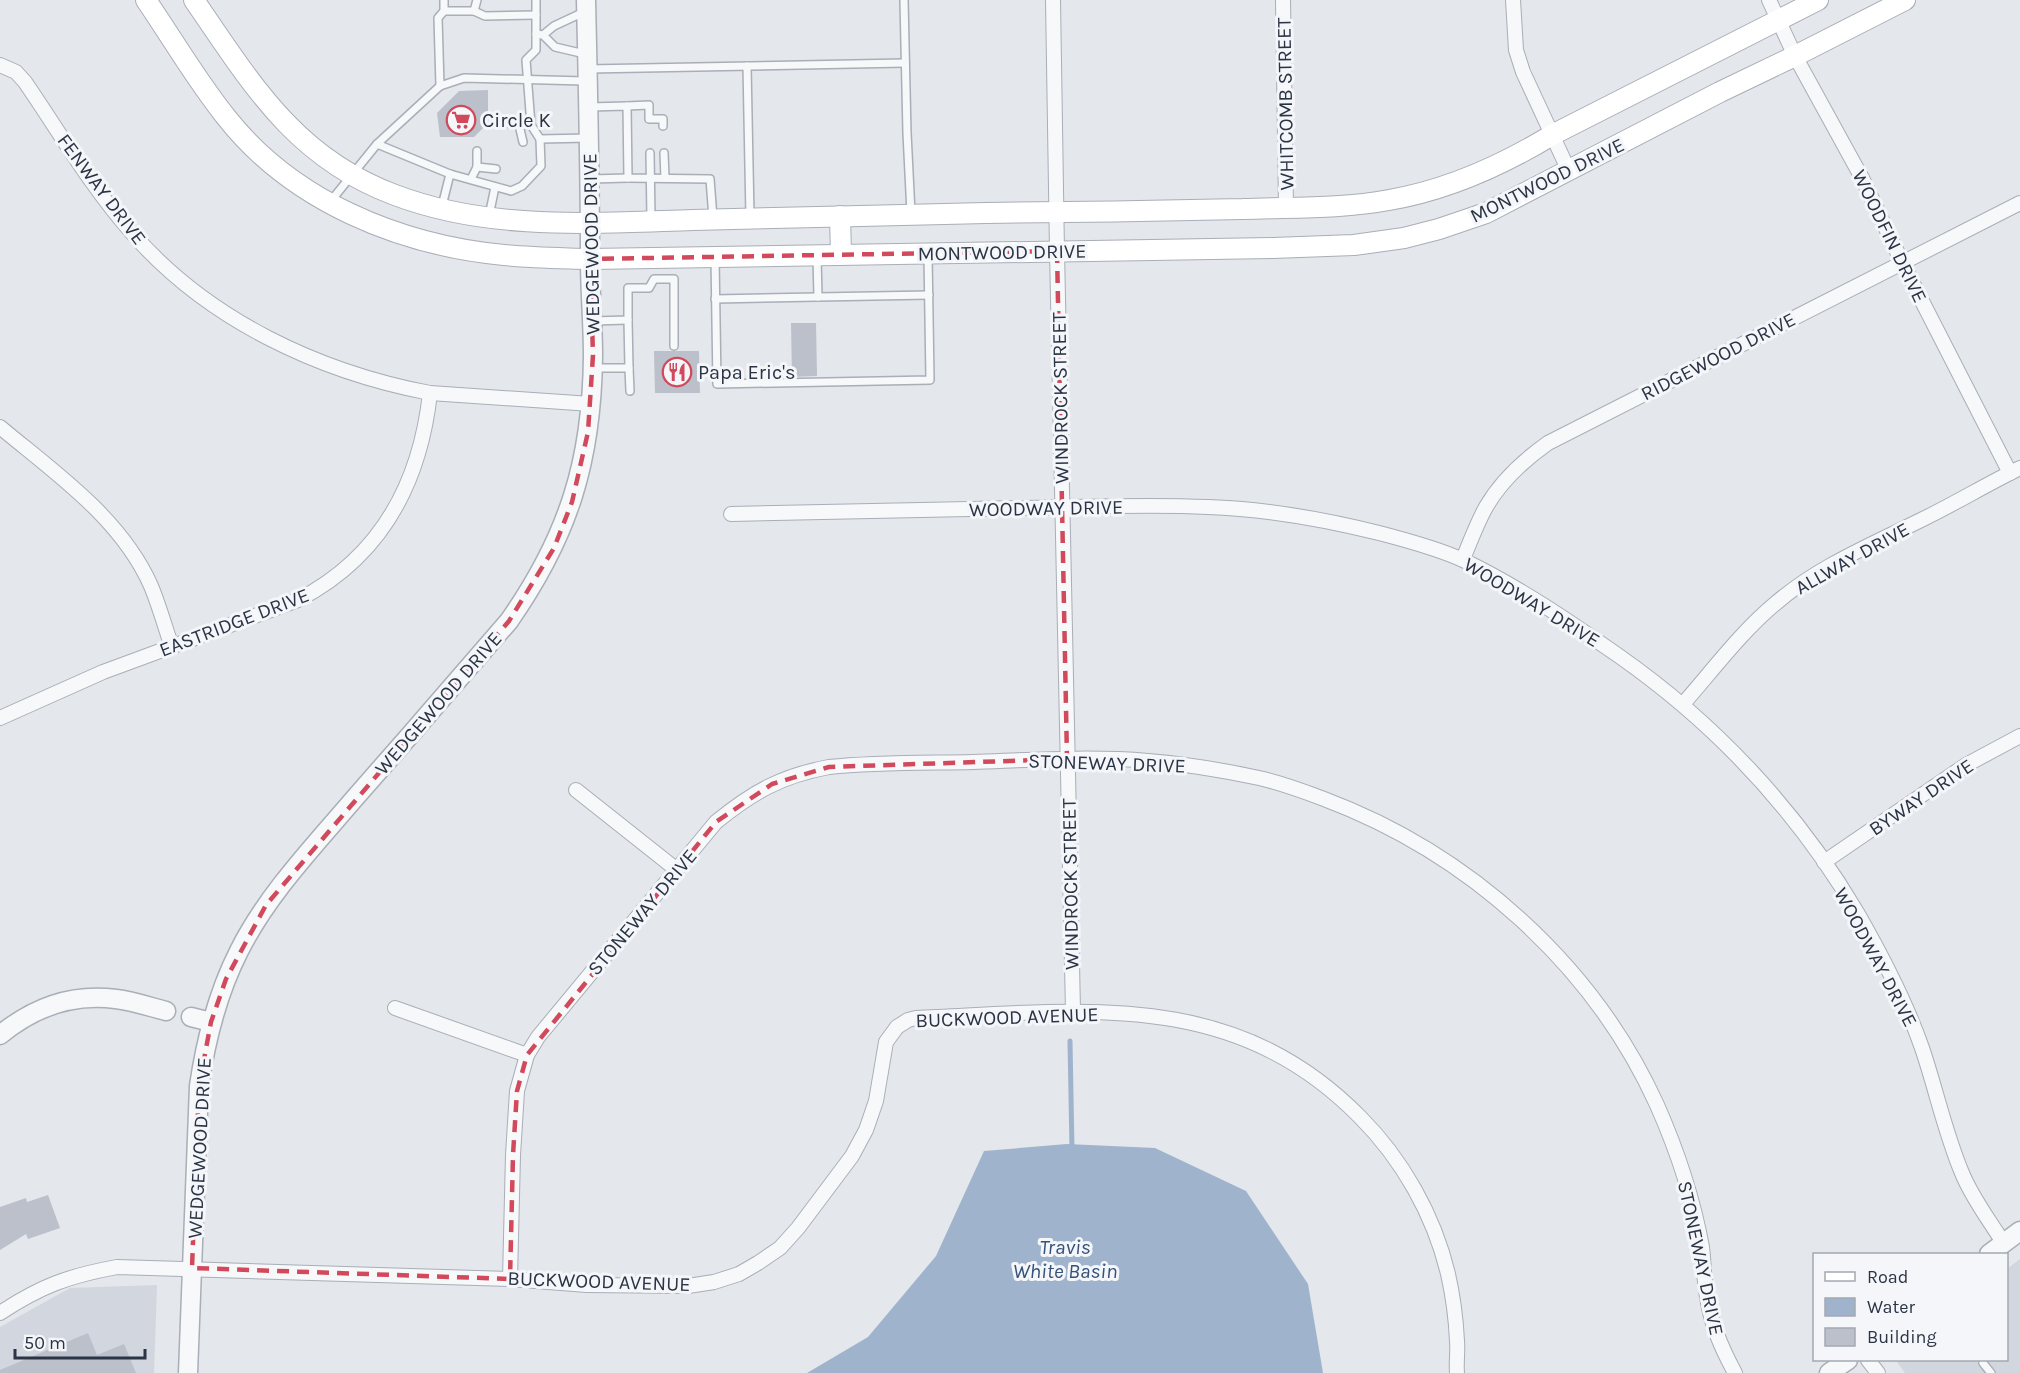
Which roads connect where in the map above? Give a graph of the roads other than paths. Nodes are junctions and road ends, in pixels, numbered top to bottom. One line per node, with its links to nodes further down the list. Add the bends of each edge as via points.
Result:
1 (146, 0): 51 (main road, MONTWOOD DRIVE, via 226,117 279,169)
2 (194, 0): 43 (main road, MONTWOOD DRIVE, via 269,106 296,134)
3 (444, 0): 14 (lane)
4 (477, 0): 15 (lane)
5 (536, 0): 16 (lane)
6 (904, 0): 20 (lane)
7 (1053, 0): 55 (street, WINDROCK STREET)
8 (1284, 0): 53 (street, WHITCOMB STREET)
9 (1513, 0): 32 (street, via 1516,50 1522,72)
10 (1769, 0): 17 (street, WOODFIN DRIVE)
11 (1818, 0): 17 (main road, MONTWOOD DRIVE)
12 (1905, 0): 19 (main road, MONTWOOD DRIVE)
13 (586, 5): 18 (lane); 23 (street, WEDGEWOOD DRIVE)
14 (444, 11): 15 (lane); 25 (lane, via 438,18)
15 (474, 11): 16 (lane, via 485,16)
16 (536, 15): 18 (lane)
17 (1778, 20): 19 (street, WOODFIN DRIVE); 32 (main road, MONTWOOD DRIVE)
18 (539, 35): 23 (lane); 24 (lane, via 536,50 526,60)
19 (1795, 56): 42 (main road, MONTWOOD DRIVE); 70 (street, WOODFIN DRIVE, via 1862,178)
20 (905, 63): 22 (lane); 56 (lane)
21 (0, 65): 81 (street, FENWAY DRIVE, via 16,72 25,82 105,200 134,235 171,272 207,300 280,344 323,363)
22 (747, 66): 23 (lane); 59 (lane)
23 (588, 69): 24 (lane); 26 (street, WEDGEWOOD DRIVE)
24 (528, 80): 25 (lane, via 464,78); 30 (lane)
25 (440, 86): 36 (lane)
26 (588, 106): 27 (lane); 33 (street, WEDGEWOOD DRIVE)
27 (627, 106): 31 (lane, via 649,105 649,122 663,119); 45 (lane)
28 (504, 123): 29 (lane)
29 (519, 125): 30 (lane); 35 (lane)
30 (531, 125): 34 (lane)
31 (663, 126)
32 (1552, 135): 42 (street); 53 (main road, MONTWOOD DRIVE, via 1484,172 1431,191 1355,206)
33 (589, 138): 34 (lane); 49 (street, WEDGEWOOD DRIVE)
34 (540, 139): 50 (lane, via 541,166 522,186 511,191)
35 (523, 142)
36 (377, 144): 43 (lane); 44 (lane)
37 (477, 152): 40 (lane)
38 (650, 153): 46 (lane)
39 (664, 153): 47 (lane)
40 (477, 167): 41 (lane); 48 (lane)
41 (496, 169)
42 (1568, 169): 63 (main road, MONTWOOD DRIVE, via 1486,213 1404,238 1342,246)
43 (351, 174): 51 (lane); 54 (main road, MONTWOOD DRIVE, via 390,194)
44 (450, 174): 48 (lane); 54 (lane)
45 (628, 178): 46 (lane); 49 (lane)
46 (650, 178): 47 (lane); 61 (lane)
47 (665, 178): 60 (lane, via 710,179)
48 (471, 179): 50 (lane)
49 (589, 179): 62 (street, WEDGEWOOD DRIVE)
50 (495, 187): 58 (lane)
51 (329, 203): 69 (main road, MONTWOOD DRIVE, via 406,236 466,250)
52 (2020, 203): 70 (street, RIDGEWOOD DRIVE)
53 (1286, 208): 55 (main road, MONTWOOD DRIVE)
54 (441, 210): 58 (main road, MONTWOOD DRIVE)
55 (1056, 212): 56 (main road, MONTWOOD DRIVE); 63 (street, WINDROCK STREET)
56 (911, 214): 57 (main road, MONTWOOD DRIVE)
57 (840, 216): 59 (main road, MONTWOOD DRIVE); 66 (main road)
58 (489, 218): 62 (main road, MONTWOOD DRIVE)
59 (750, 219): 60 (main road, MONTWOOD DRIVE)
60 (713, 220): 61 (main road, MONTWOOD DRIVE)
61 (651, 221): 62 (main road, MONTWOOD DRIVE)
62 (591, 223): 69 (street, WEDGEWOOD DRIVE)
63 (1057, 251): 64 (main road, MONTWOOD DRIVE); 85 (street, WINDROCK STREET)
64 (928, 253): 66 (main road, MONTWOOD DRIVE); 72 (lane)
65 (817, 255): 66 (main road, MONTWOOD DRIVE); 67 (main road, MONTWOOD DRIVE); 73 (lane)
66 (841, 255)
67 (715, 256): 68 (main road, MONTWOOD DRIVE); 74 (lane)
68 (674, 257): 69 (main road, MONTWOOD DRIVE); 71 (lane)
69 (590, 259): 76 (street, WEDGEWOOD DRIVE)
70 (1902, 262): 84 (street, WOODFIN DRIVE); 87 (street, RIDGEWOOD DRIVE, via 1548,443 1499,488)
71 (674, 279): 75 (lane, via 654,279 649,288 628,288); 77 (lane)
72 (928, 295): 73 (lane); 74 (lane, via 930,380 717,384)
73 (818, 297): 74 (lane)
74 (715, 299)
75 (628, 320): 76 (lane); 79 (lane)
76 (592, 321): 78 (street, WEDGEWOOD DRIVE)
77 (674, 346)
78 (593, 368): 79 (lane); 82 (street, WEDGEWOOD DRIVE)
79 (629, 368): 80 (lane)
80 (630, 392)
81 (430, 393): 82 (street, FENWAY DRIVE); 88 (street, EASTRIDGE DRIVE, via 419,452 406,487 388,521 362,555 320,589 298,600)
82 (591, 404): 100 (street, WEDGEWOOD DRIVE, via 572,502 554,548 533,586 509,621 266,905 239,950)
83 (0, 427): 88 (street, via 91,504 115,530 151,585)
84 (2015, 470): 89 (street, ALLWAY DRIVE, via 1807,580 1758,619)
85 (1062, 507): 86 (street, WOODWAY DRIVE); 87 (street, WOODWAY DRIVE, via 1210,507 1292,515 1338,523); 92 (street, WINDROCK STREET)
86 (731, 514)
87 (1462, 559): 89 (street, WOODWAY DRIVE, via 1576,626)
88 (172, 647): 90 (street, EASTRIDGE DRIVE, via 103,672)
89 (1683, 704): 94 (street, WOODWAY DRIVE, via 1759,778)
90 (0, 718)
91 (2020, 736): 94 (street, BYWAY DRIVE, via 1966,765)
92 (1067, 759): 95 (street, STONEWAY DRIVE, via 844,766 805,772 772,784 738,804 716,822); 98 (street, WINDROCK STREET); 112 (street, STONEWAY DRIVE, via 1145,760 1200,766 1297,789 1389,827 1441,858 1510,909 1587,991 1633,1059 1656,1102 1691,1201 1713,1324)
93 (576, 790): 95 (street)
94 (1824, 862): 104 (street, WOODWAY DRIVE, via 1858,915 1921,1044 1961,1172)
95 (676, 870): 102 (street, STONEWAY DRIVE)
96 (395, 1008): 102 (street)
97 (166, 1011): 101 (street, via 117,999 88,997 49,1005 20,1018)
98 (1073, 1011): 106 (street, BUCKWOOD AVENUE, via 916,1018 897,1027 886,1042 876,1101 852,1156 780,1248 739,1274 688,1286); 111 (street, BUCKWOOD AVENUE, via 1146,1014 1228,1032 1282,1056 1346,1102 1401,1166 1436,1235 1455,1311)
99 (191, 1017): 100 (street)
100 (211, 1022): 105 (street, WEDGEWOOD DRIVE, via 199,1086)
101 (0, 1035)
102 (527, 1055): 106 (street, STONEWAY DRIVE, via 518,1091 513,1144)
103 (2020, 1231): 104 (street)
104 (1996, 1249)
105 (192, 1268): 106 (street, BUCKWOOD AVENUE); 107 (street, BUCKWOOD AVENUE, via 90,1272 30,1294); 110 (street, WEDGEWOOD DRIVE)
106 (510, 1279)
107 (0, 1313)
108 (1845, 1361): 113 (street)
109 (1983, 1363): 114 (lane)
110 (188, 1373)
111 (1457, 1373)
112 (1735, 1373)
113 (1830, 1373)
114 (1990, 1373)

